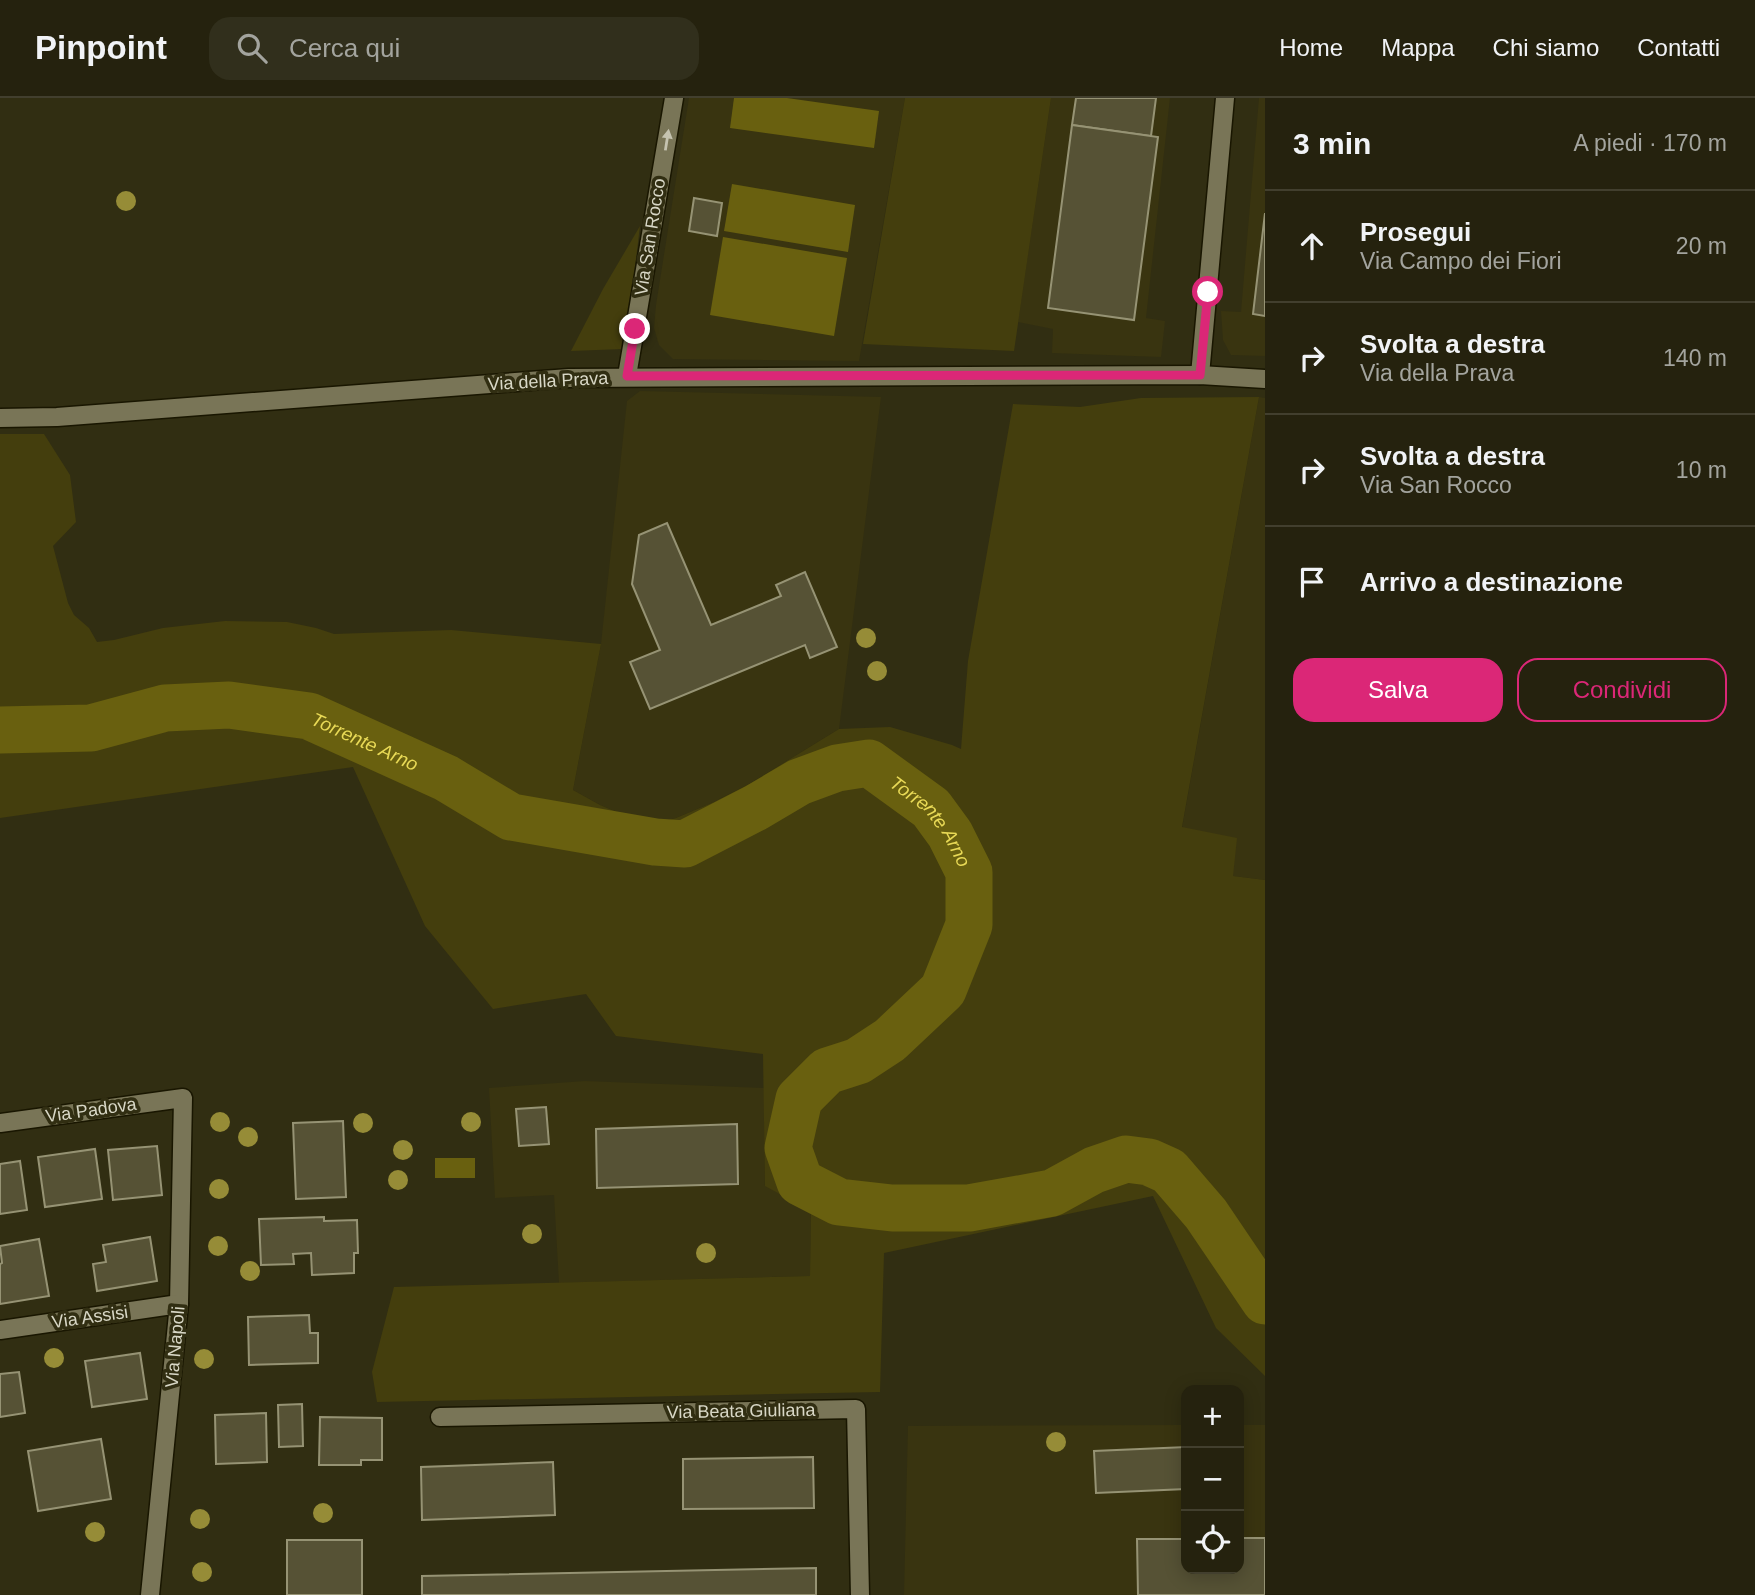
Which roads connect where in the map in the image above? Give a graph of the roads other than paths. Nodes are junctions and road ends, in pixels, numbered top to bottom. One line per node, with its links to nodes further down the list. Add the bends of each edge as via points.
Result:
1 (674, 98): 4 (street, Via San Rocco, one-way to 1)
2 (1225, 98): 3 (street)
3 (1200, 375): 4 (street, Via della Prava); 5 (street, Via della Prava)
4 (627, 376): 6 (street, Via della Prava)
5 (1265, 379)
6 (0, 418)
7 (183, 1098): 8 (street, Via Padova); 9 (street, Via Napoli)
8 (0, 1123)
9 (179, 1304): 10 (street, Via Assisi); 12 (street, Via Napoli)
10 (0, 1330)
11 (440, 1417): 13 (street, Via Beata Giuliana, via 856,1409)
12 (150, 1595)
13 (860, 1595)

